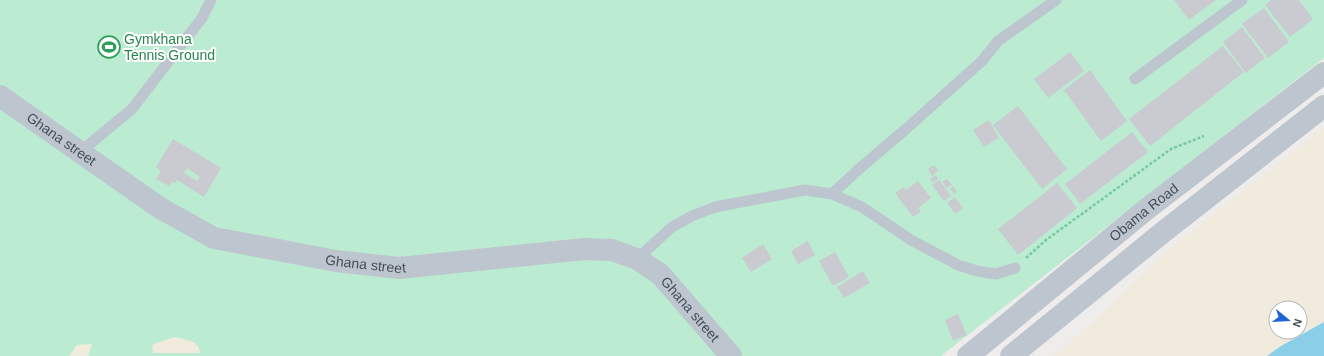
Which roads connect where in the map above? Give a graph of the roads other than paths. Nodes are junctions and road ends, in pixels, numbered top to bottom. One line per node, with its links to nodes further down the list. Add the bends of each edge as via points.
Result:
1 (211, 0): 8 (lane, via 202,18 132,109)
2 (1056, 0): 9 (lane, via 998,41 982,61)
3 (1242, 0): 5 (lane)
4 (1324, 72): 13 (street, Obama Road, via 1148,208)
5 (1135, 79)
6 (0, 96): 8 (street, Ghana street)
7 (1324, 106): 14 (street, Obama Road)
8 (80, 152): 10 (street, Ghana street, via 160,208 214,238 336,261 399,268 585,249 612,250)
9 (832, 194): 10 (lane, via 805,190 715,207 672,227); 11 (lane, via 862,207 911,240 958,265 996,274)
10 (638, 259): 12 (street, Ghana street, via 660,274)
11 (1015, 268)
12 (731, 356)
13 (968, 356)
14 (1011, 356)

